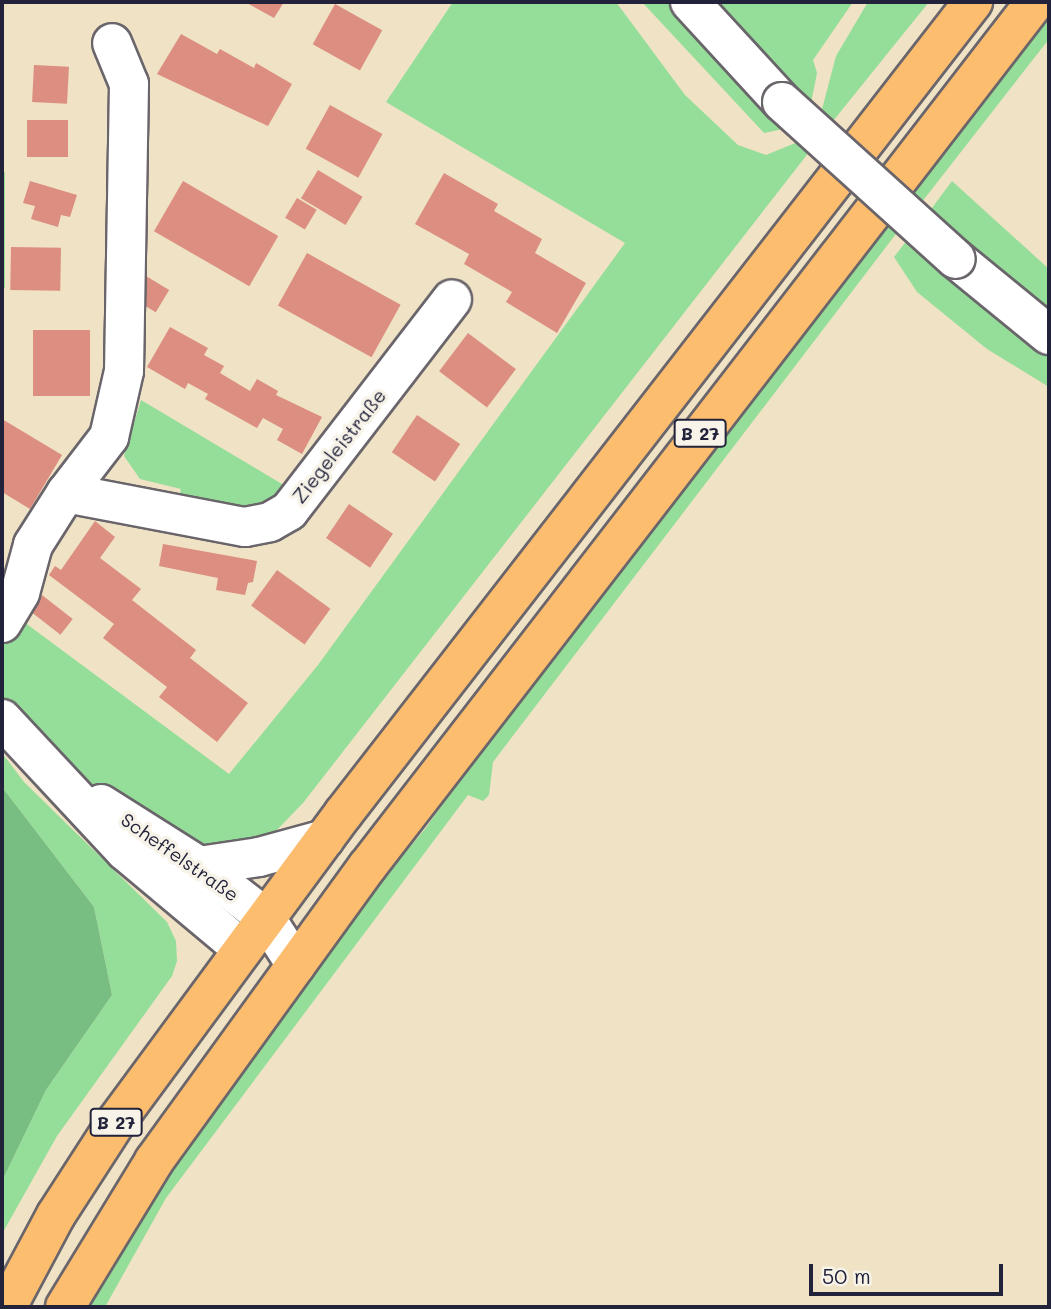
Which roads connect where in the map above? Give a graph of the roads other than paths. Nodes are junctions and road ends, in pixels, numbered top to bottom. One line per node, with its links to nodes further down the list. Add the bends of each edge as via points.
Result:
1 (690, 2): 6 (street, bridge, via 782,102 956,259)
2 (973, 2): 11 (main road, B 27)
3 (1035, 2): 15 (main road, B 27)
4 (112, 43): 7 (street, via 129,84 124,371 109,437)
5 (452, 299): 7 (street, Ziegeleistraße, via 308,490 277,518 237,526)
6 (1049, 335)
7 (66, 493): 8 (street, via 33,545 20,593)
8 (2, 623)
9 (2, 719): 10 (street, Scheffelstraße)
10 (46, 767): 12 (street, Scheffelstraße); 14 (street, Scheffelstraße, via 125,851)
11 (334, 827): 12 (street, via 259,857); 13 (main road, B 27)
12 (199, 866): 13 (street, Scheffelstraße)
13 (265, 918): 14 (main road, B 27); 15 (street, Scheffelstraße)
14 (242, 949): 15 (main road); 16 (main road, B 27, via 111,1130 56,1214)
15 (296, 965): 17 (main road, B 27, via 112,1223)
16 (7, 1307)
17 (65, 1307)

